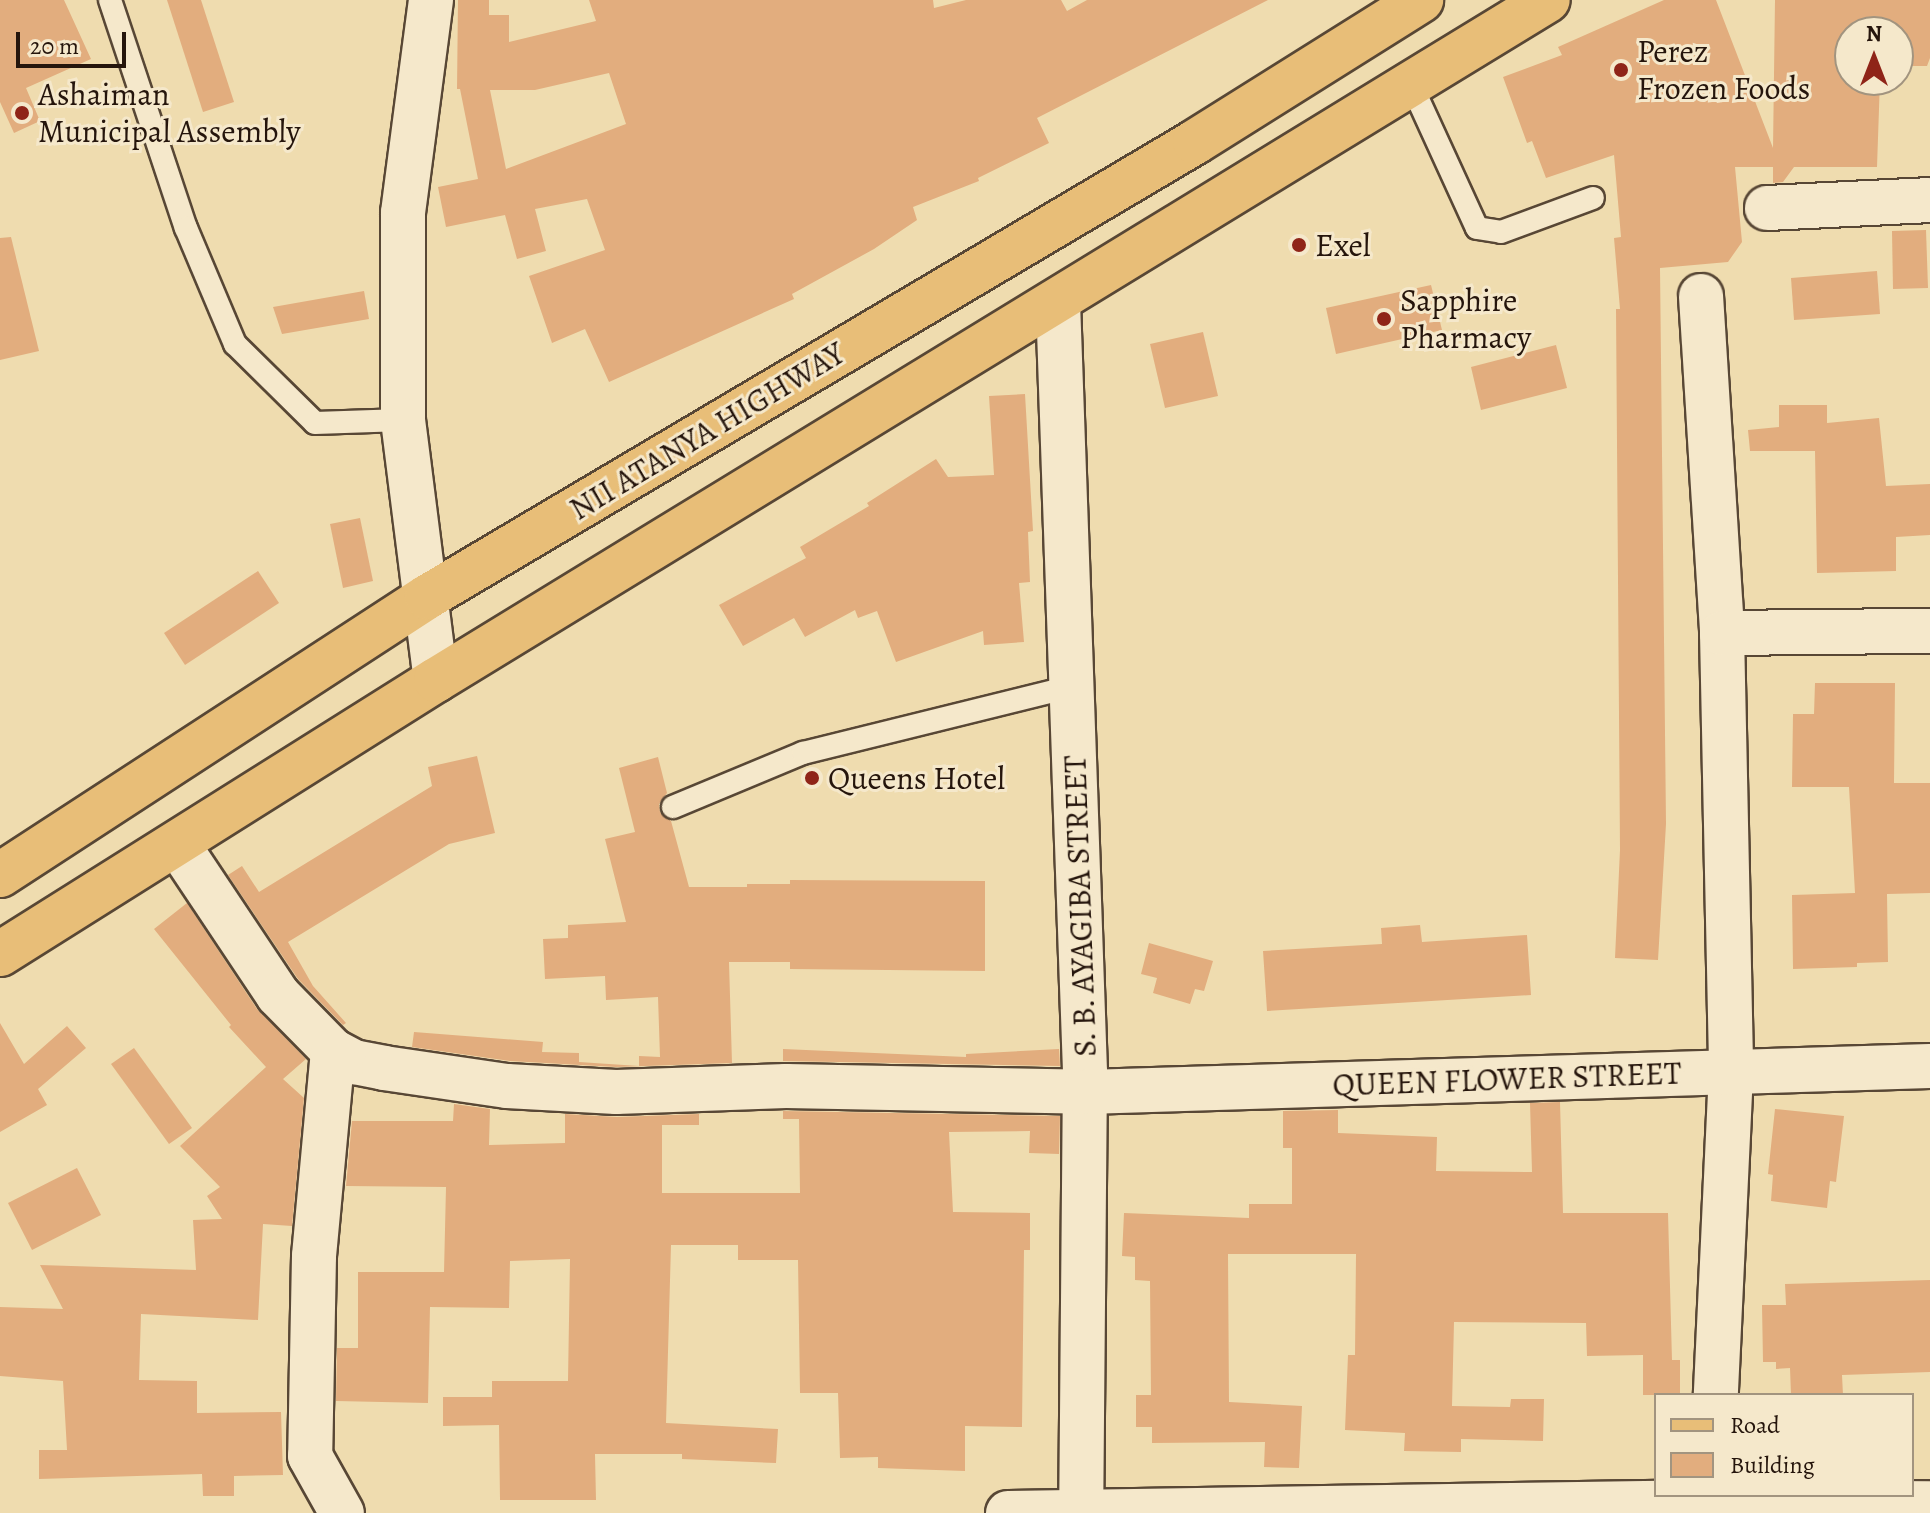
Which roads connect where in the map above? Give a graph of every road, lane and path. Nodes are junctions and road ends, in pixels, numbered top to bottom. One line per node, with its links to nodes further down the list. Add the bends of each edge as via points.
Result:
1 (110, 0): 11 (lane, via 186,228 235,344 315,423)
2 (431, 0): 11 (street, via 403,213)
3 (1421, 0): 12 (main road, NII ATANYA HIGHWAY, via 1195,142)
4 (1548, 0): 5 (main road)
5 (1411, 84): 6 (lane, via 1477,228 1501,232); 10 (main road)
6 (1593, 198)
7 (1930, 200): 8 (street)
8 (1767, 208)
9 (1701, 296): 14 (street)
10 (1058, 302): 15 (main road); 16 (street, S. B. AYAGIBA STREET)
11 (403, 420): 12 (street)
12 (427, 597): 15 (street); 19 (main road, NII ATANYA HIGHWAY)
13 (1930, 631): 14 (street)
14 (1722, 633): 23 (street)
15 (436, 680): 18 (main road)
16 (1073, 686): 17 (lane, via 803,753); 24 (street, S. B. AYAGIBA STREET)
17 (673, 807)
18 (178, 845): 20 (main road); 21 (street, via 278,995)
19 (0, 875)
20 (0, 954)
21 (333, 1051): 24 (street, QUEEN FLOWER STREET, via 354,1062 507,1086 616,1092 786,1086); 30 (street, via 314,1256 310,1456)
22 (1930, 1066): 23 (street, QUEEN FLOWER STREET)
23 (1731, 1072): 24 (street, QUEEN FLOWER STREET); 25 (street)
24 (1085, 1092): 29 (street, S. B. AYAGIBA STREET)
25 (1716, 1393)
26 (1711, 1498): 27 (street); 28 (street)
27 (1930, 1503)
28 (1544, 1510): 29 (street)
29 (1081, 1511): 31 (street)
30 (342, 1513)
31 (1008, 1513)

